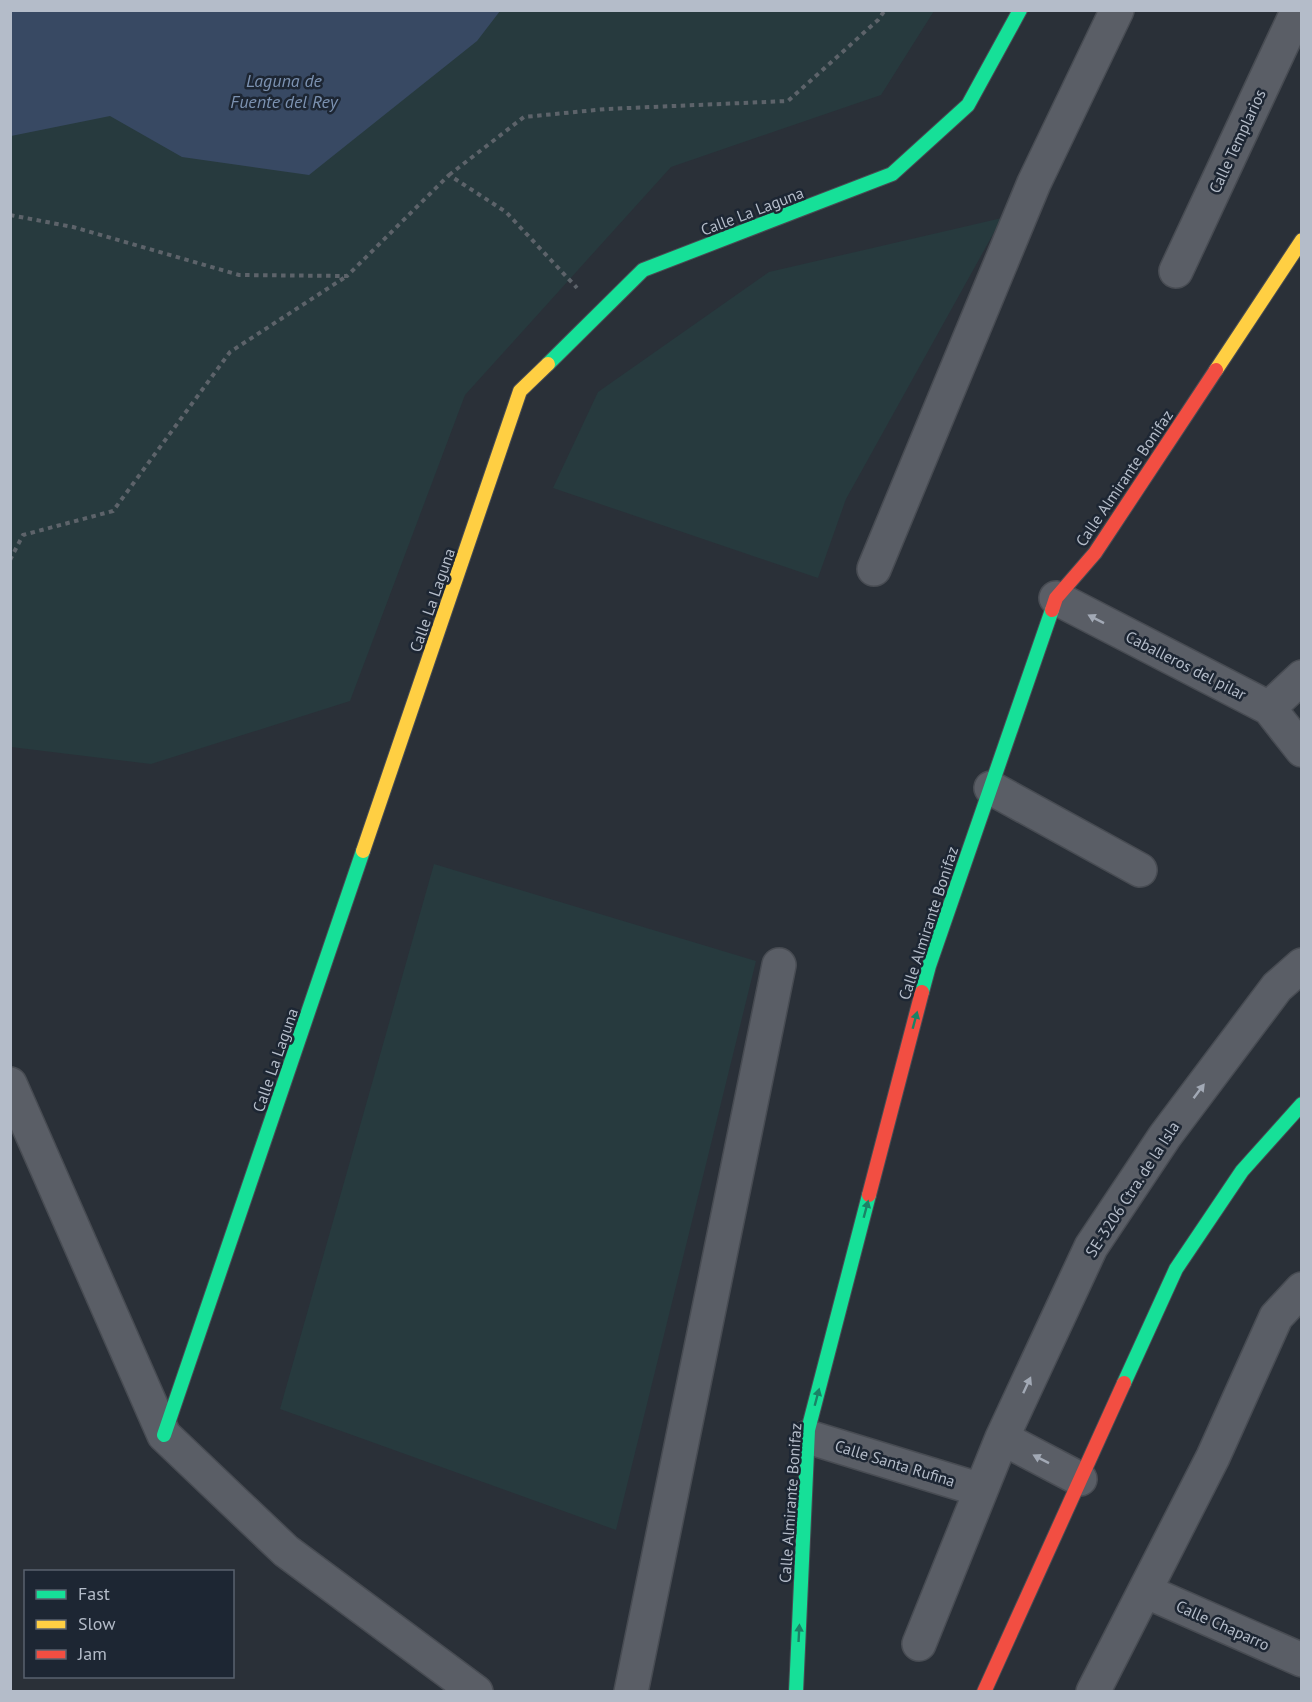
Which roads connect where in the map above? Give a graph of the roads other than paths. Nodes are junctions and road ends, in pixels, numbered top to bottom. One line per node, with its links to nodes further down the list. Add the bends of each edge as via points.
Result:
1 (1020, 10): 19 (street, Calle La Laguna, via 968,105 892,174 643,270 520,391)
2 (1117, 10): 6 (street, via 1034,183)
3 (1298, 10): 5 (street, Calle Templarios)
4 (1302, 240): 7 (street, Calle Almirante Bonifaz, via 1095,553)
5 (1176, 271)
6 (873, 569)
7 (1056, 598): 9 (street, Caballeros del pilar, one-way to 7); 11 (street, Calle Almirante Bonifaz)
8 (1302, 677): 9 (street)
9 (1269, 708): 10 (street, Caballeros del pilar)
10 (1302, 750)
11 (991, 788): 12 (street); 20 (street, Calle Almirante Bonifaz, one-way to 11, via 929,966)
12 (1140, 870)
13 (779, 965): 28 (street)
14 (1302, 965): 21 (street, SE-3206 Ctra. de la Isla, one-way to 14, via 1091,1247 1165,1136 1277,987)
15 (10, 1084): 19 (street)
16 (1302, 1104): 22 (street, via 1242,1171 1176,1269)
17 (1302, 1289): 18 (street)
18 (1289, 1323): 24 (street, via 1213,1457)
19 (164, 1435): 27 (street, via 286,1551)
20 (808, 1437): 23 (street, Calle Santa Rufina); 29 (street, Calle Almirante Bonifaz, one-way to 20)
21 (1002, 1438): 22 (street, one-way to 21); 23 (street, SE-3206 Ctra. de la Isla)
22 (1080, 1479): 30 (street)
23 (981, 1490): 25 (street, SE-3206 Ctra. de la Isla)
24 (1145, 1591): 26 (street, Calle Chaparro); 31 (street)
25 (920, 1644)
26 (1302, 1660)
27 (476, 1692)
28 (631, 1692)
29 (796, 1692)
30 (984, 1692)
31 (1093, 1692)

